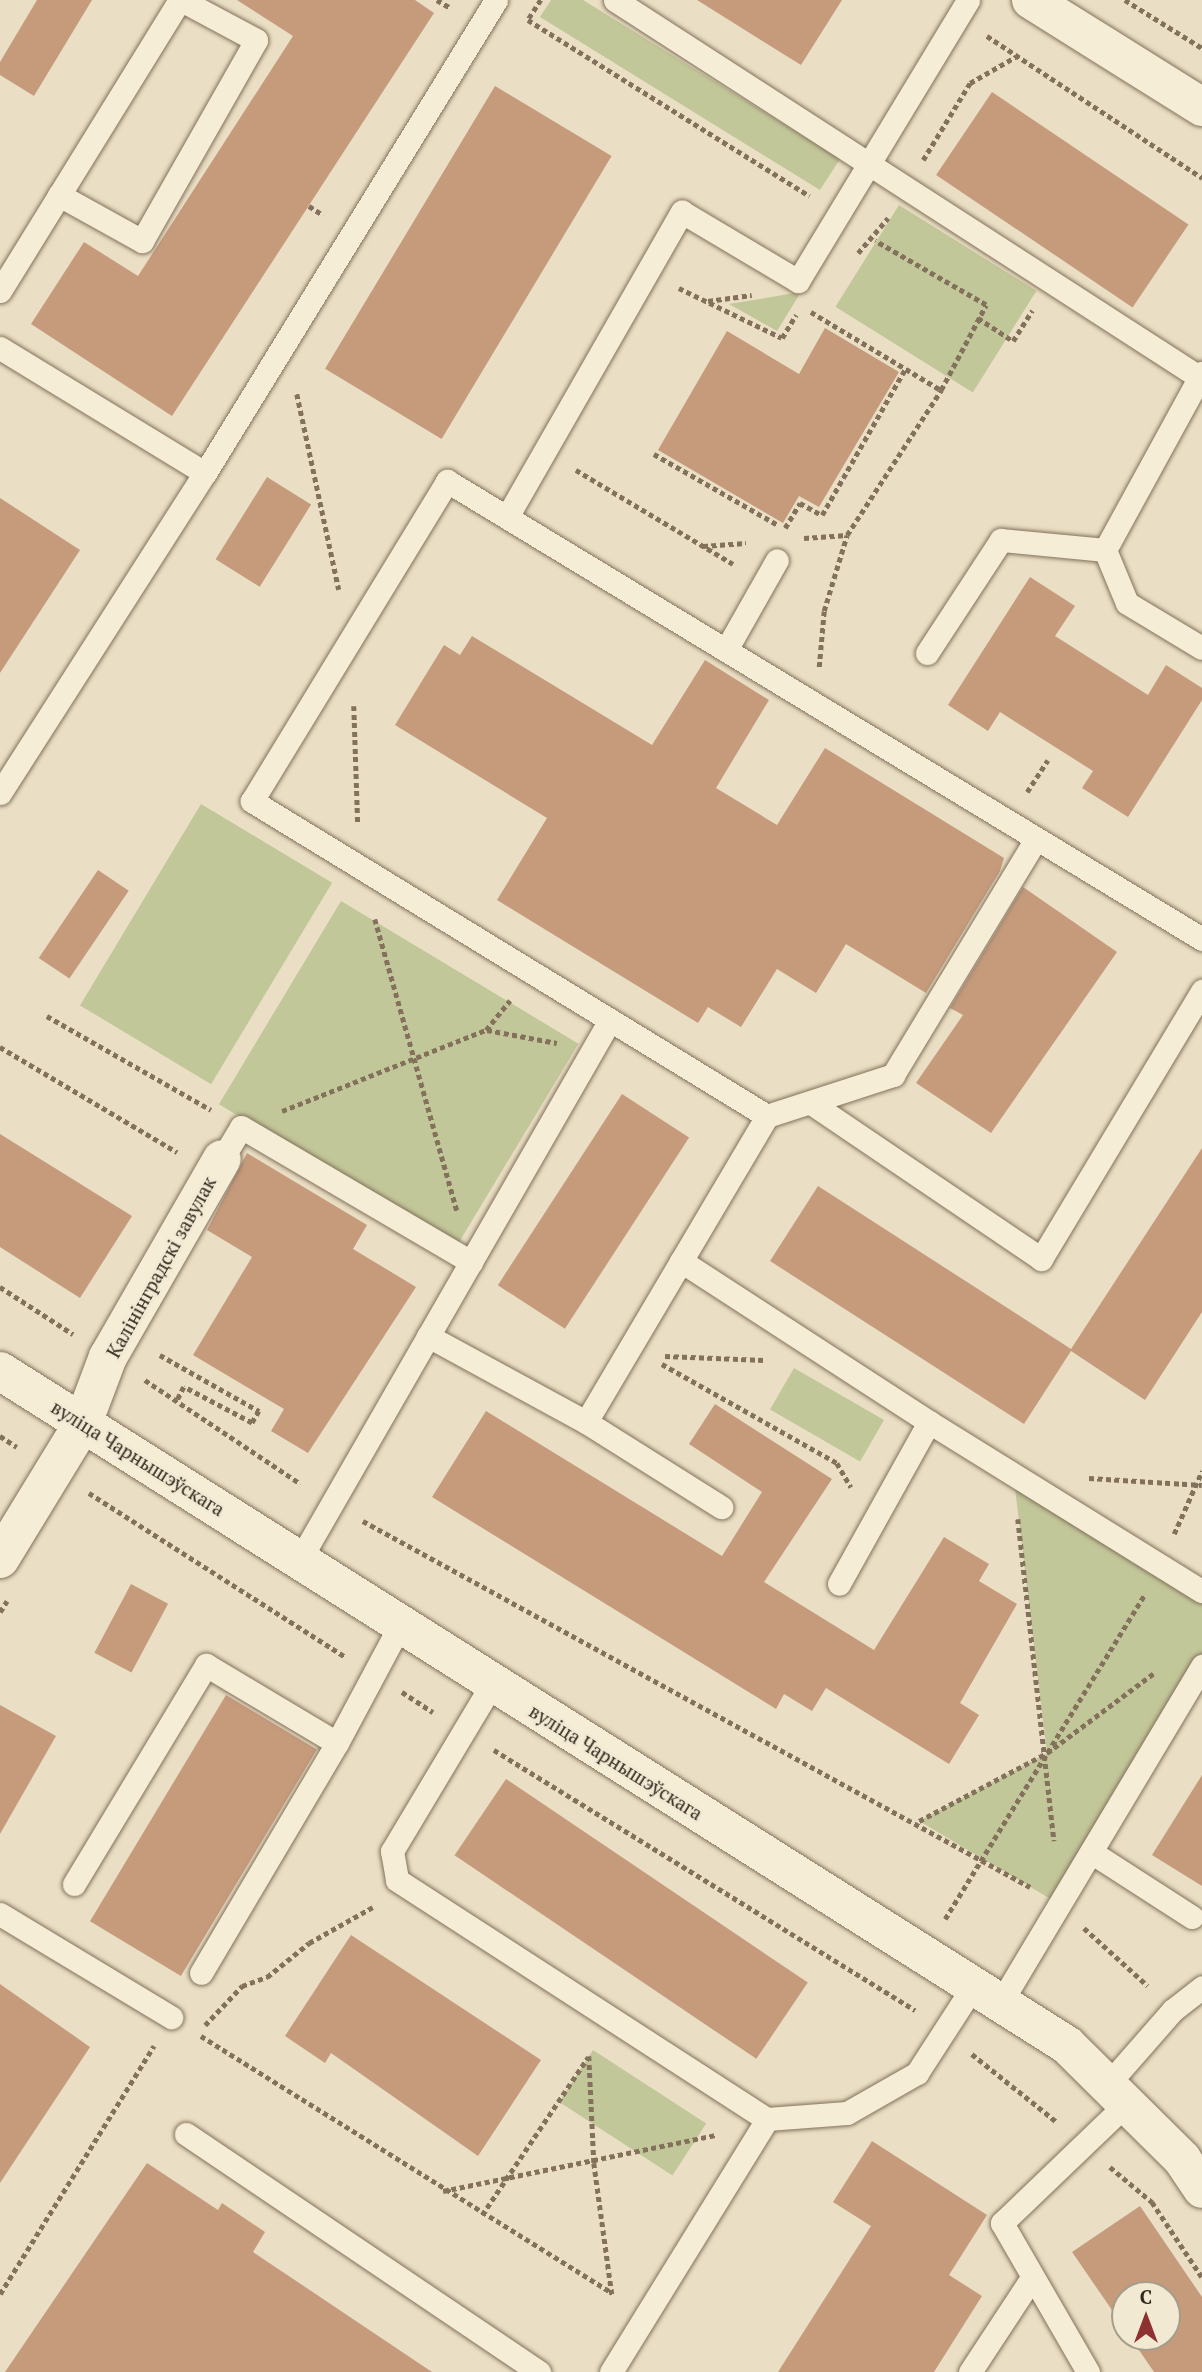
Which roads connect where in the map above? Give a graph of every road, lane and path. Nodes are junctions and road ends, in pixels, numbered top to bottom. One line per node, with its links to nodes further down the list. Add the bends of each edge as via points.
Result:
1 (180, 0): 13 (lane); 13 (lane, via 256,40 142,241)
2 (496, 0): 18 (lane)
3 (615, 0): 10 (lane)
4 (1031, 0): 9 (street)
5 (1125, 0): 7 (path)
6 (963, 8): 8 (path); 10 (lane)
7 (1202, 48)
8 (1017, 56): 11 (path); 12 (path, via 970,82)
9 (1202, 107)
10 (873, 162): 12 (lane); 26 (lane, via 798,281 682,212)
11 (1202, 178)
12 (909, 185): 17 (path, via 875,241 986,305); 21 (lane)
13 (59, 195): 14 (lane)
14 (0, 291)
15 (1038, 300): 17 (path, via 1013,341)
16 (801, 306): 20 (path)
17 (978, 318): 22 (path)
18 (286, 344): 25 (lane); 34 (path)
19 (0, 348): 25 (lane)
20 (906, 368): 22 (path); 23 (path, via 822,515 800,503 785,529)
21 (1201, 377): 31 (lane)
22 (941, 390): 27 (path)
23 (654, 454)
24 (564, 463): 30 (path)
25 (205, 473): 39 (lane)
26 (507, 517): 34 (lane, via 447,481); 36 (lane)
27 (848, 535): 28 (path); 38 (path, via 824,611)
28 (799, 539)
29 (758, 542): 30 (path)
30 (702, 546): 33 (path)
31 (1105, 550): 35 (lane, via 1127,603); 37 (lane, via 1001,540)
32 (777, 560): 33 (lane)
33 (764, 583): 36 (lane)
34 (350, 641): 41 (path); 41 (lane, via 252,801)
35 (1202, 648)
36 (726, 650): 38 (lane)
37 (927, 653)
38 (815, 705): 40 (lane)
39 (0, 793)
40 (1036, 839): 42 (lane); 51 (lane, via 893,1075)
41 (359, 867): 43 (lane); 50 (path)
42 (1202, 939)
43 (533, 973): 46 (lane); 47 (path)
44 (1202, 991): 51 (lane, via 1041,1259)
45 (47, 1016): 53 (path)
46 (610, 1020): 49 (lane); 52 (lane)
47 (486, 1030): 49 (path); 50 (path)
48 (0, 1047): 54 (path)
49 (593, 1049): 56 (lane)
50 (415, 1057): 53 (path); 56 (path)
51 (811, 1102): 52 (lane)
52 (767, 1116): 55 (lane)
53 (241, 1127): 54 (lane); 56 (lane)
54 (218, 1167): 61 (street, Калінінградскі завулак)
55 (681, 1261): 60 (lane); 66 (lane)
56 (471, 1262): 58 (lane)
57 (0, 1287): 61 (path)
58 (428, 1336): 65 (lane); 75 (lane)
59 (166, 1345): 64 (path, via 159,1357 259,1411 252,1423 184,1387)
60 (639, 1351): 62 (path); 65 (lane); 77 (path, via 837,1463)
61 (108, 1357): 64 (path); 67 (street, Калінінградскі завулак)
62 (769, 1360)
63 (0, 1371): 67 (street, вуліца Чарнышэўскага)
64 (177, 1401): 75 (path)
65 (586, 1422): 76 (lane)
66 (929, 1422): 71 (lane); 77 (lane)
67 (83, 1423): 69 (street, Калінінградскі завулак); 79 (street, вуліца Чарнышэўскага)
68 (0, 1436): 69 (path)
69 (53, 1471): 78 (street, Калінінградскі завулак); 86 (path)
70 (1202, 1471): 73 (path)
71 (1013, 1474): 80 (lane); 90 (path)
72 (1083, 1478): 73 (path)
73 (1195, 1484): 74 (path); 80 (path)
74 (1202, 1485)
75 (332, 1504): 79 (lane); 91 (path)
76 (721, 1507)
77 (872, 1524): 81 (lane)
78 (0, 1559)
79 (299, 1561): 83 (street, вуліца Чарнышэўскага)
80 (1161, 1566): 82 (lane); 90 (path)
81 (839, 1584)
82 (1202, 1591)
83 (400, 1625): 86 (lane); 87 (street, вуліца Чарнышэўскага)
84 (1202, 1666): 92 (lane)
85 (1158, 1670): 90 (path)
86 (373, 1674): 88 (path); 89 (lane)
87 (492, 1684): 88 (lane); 101 (street, вуліца Чарнышэўскага)
88 (463, 1732): 94 (lane, via 392,1852); 106 (path, via 898,1997)
89 (337, 1743): 95 (lane, via 206,1665); 99 (lane)
90 (1047, 1753): 91 (path); 93 (path); 96 (path)
91 (919, 1822): 93 (path)
92 (1091, 1852): 96 (lane); 98 (lane)
93 (982, 1859): 96 (path)
94 (397, 1880): 104 (lane); 105 (path, via 373,1908 309,1943 267,1978 242,1986)
95 (74, 1884)
96 (1059, 1905): 101 (lane); 102 (path)
97 (0, 1914): 103 (lane)
98 (1192, 1917)
99 (201, 1973)
100 (1202, 1987): 102 (lane)
101 (988, 1994): 106 (lane); 108 (street, вуліца Чарнышэўскага, via 1067,2045)
102 (1173, 2010): 108 (lane)
103 (171, 2017)
104 (615, 2020): 107 (path); 109 (lane)
105 (197, 2034)
106 (946, 2034): 109 (lane, via 917,2073 847,2113); 111 (path)
107 (589, 2056): 112 (path); 113 (path)
108 (1118, 2093): 111 (lane); 114 (street, вуліца Чарнышэўскага)
109 (767, 2119): 112 (path); 119 (lane)
110 (186, 2134): 120 (lane)
111 (1082, 2142): 117 (path, via 1152,2203); 118 (lane, via 1002,2223)
112 (594, 2163): 113 (path); 119 (path)
113 (504, 2178): 115 (path); 116 (path)
114 (1202, 2189)
115 (442, 2191)
116 (482, 2216)
117 (1202, 2277)
118 (1031, 2279): 121 (lane); 122 (lane)
119 (616, 2363)
120 (539, 2372)
121 (970, 2372)
122 (1088, 2372)

